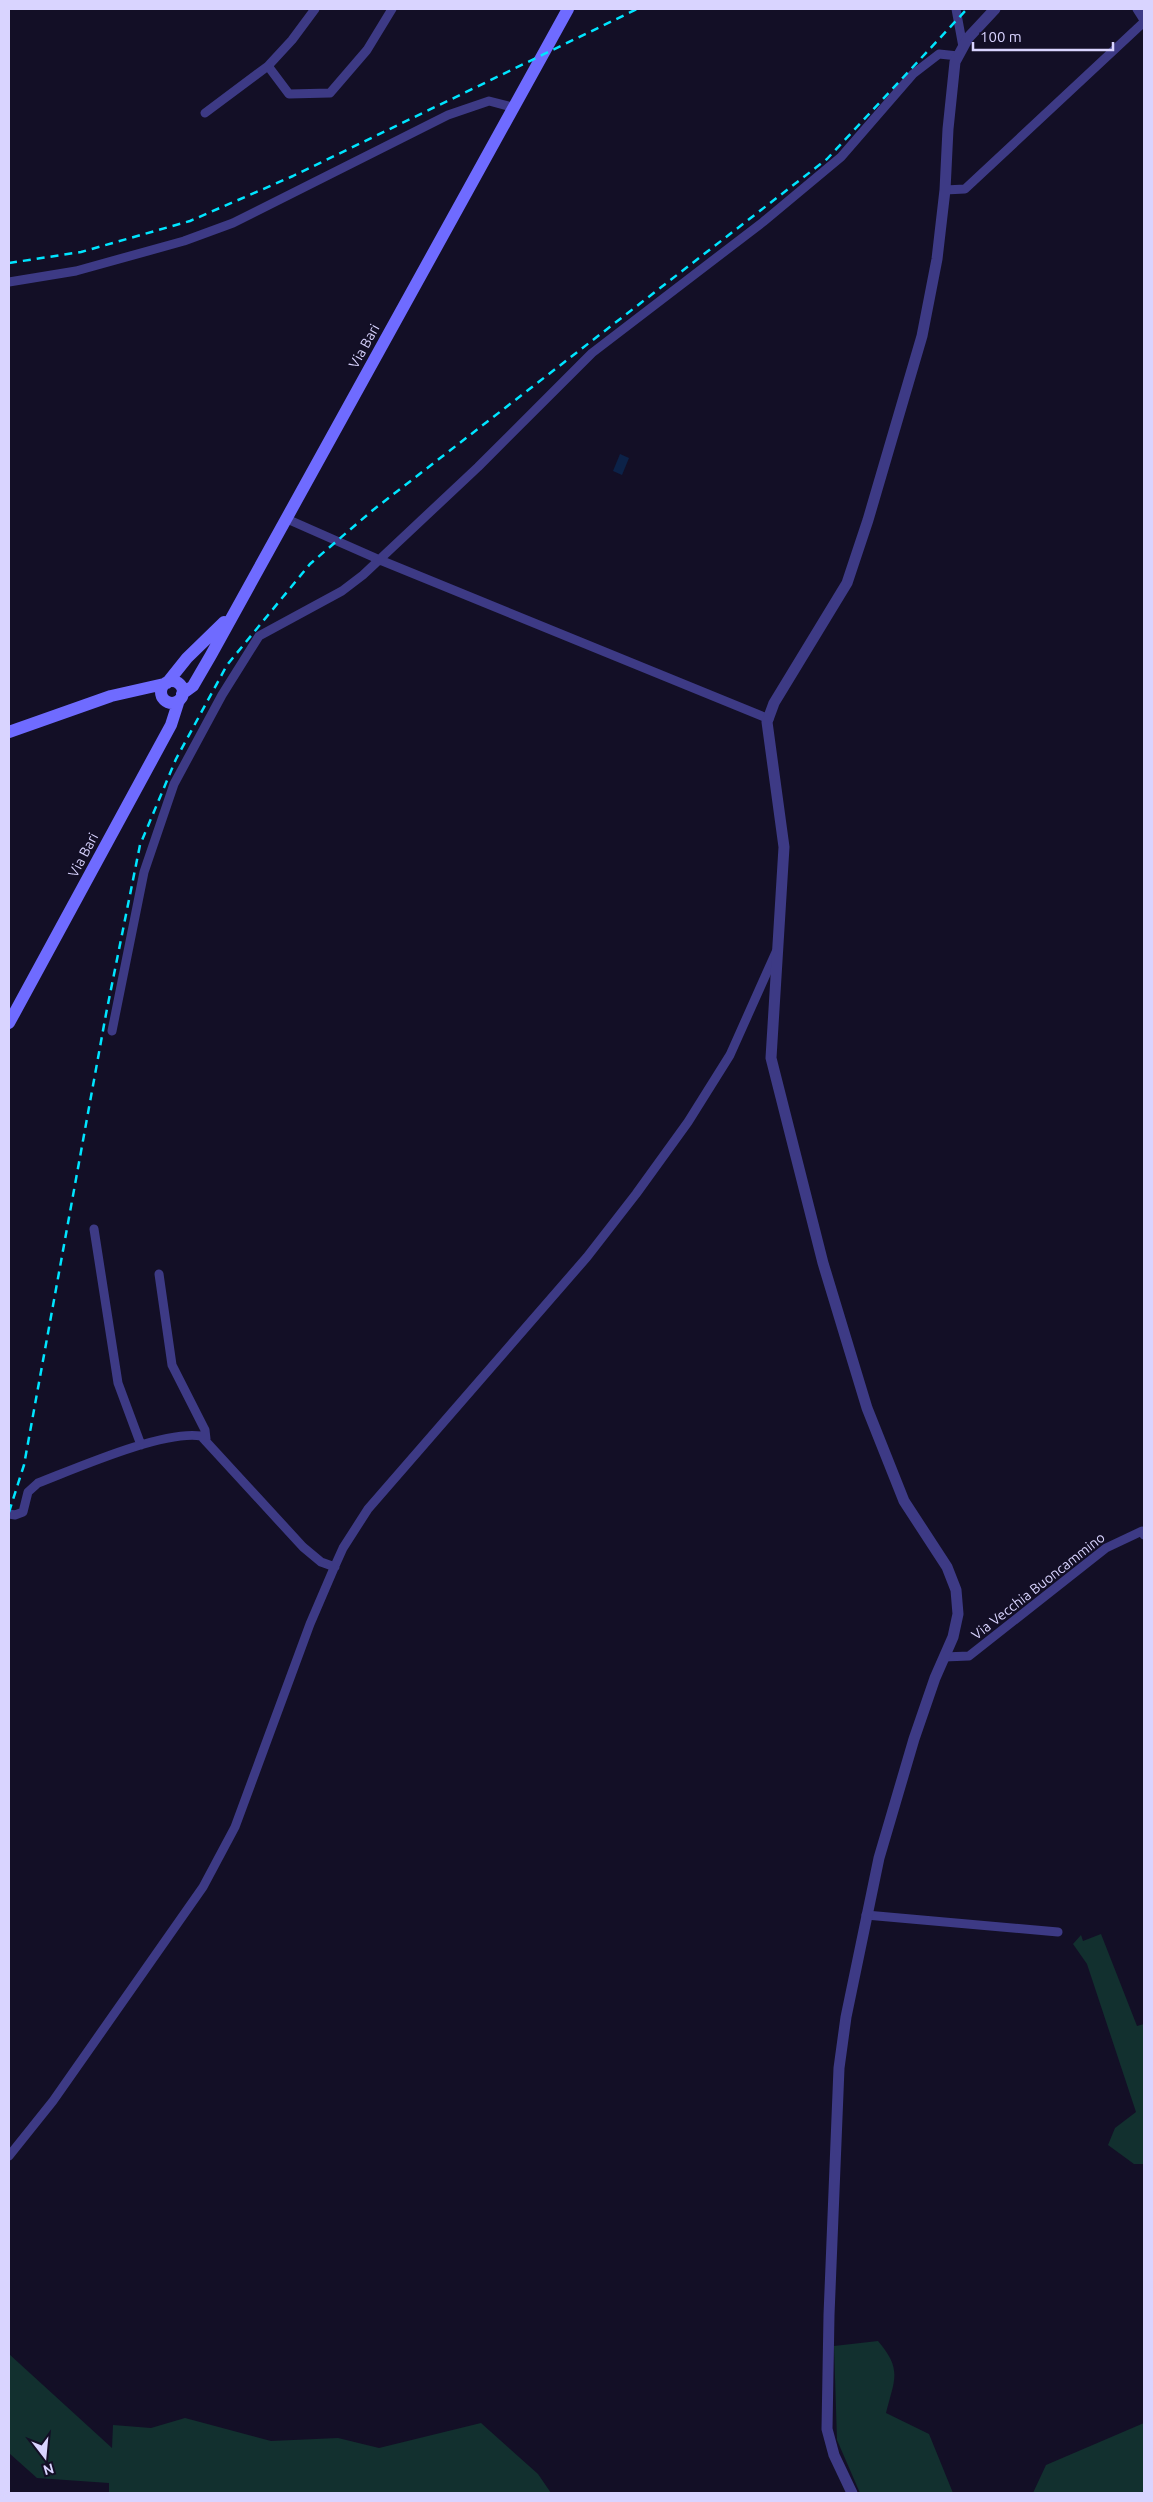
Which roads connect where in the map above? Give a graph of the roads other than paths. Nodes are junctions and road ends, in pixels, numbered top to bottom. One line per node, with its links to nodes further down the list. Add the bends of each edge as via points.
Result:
1 (315, 9): 9 (street)
2 (392, 9): 9 (street, via 367,50 330,93 289,94)
3 (568, 9): 10 (main road, Via Bari)
4 (956, 9): 8 (street)
5 (995, 9): 8 (street, via 968,38)
6 (1137, 9): 7 (street)
7 (1144, 21): 12 (street, via 965,189)
8 (961, 52): 12 (street, via 955,62); 15 (street, via 939,54 913,74 841,157 763,222 592,353)
9 (268, 66): 11 (street)
10 (512, 107): 13 (street, via 489,101 448,114 233,223 184,241 76,271); 14 (main road, Via Bari)
11 (205, 113)
12 (945, 190): 21 (street, via 937,259 911,381 847,583 774,703)
13 (9, 282)
14 (287, 519): 15 (street); 16 (main road, Via Bari)
15 (380, 560): 21 (street); 26 (street, via 342,591 259,636 217,703 174,784 144,872)
16 (232, 615): 17 (main road, via 187,658); 19 (main road, Via Bari, via 192,686)
17 (166, 684): 18 (main road); 19 (main road, via 174,682 180,685); 20 (main road, via 161,691)
18 (130, 691): 20 (main road); 22 (main road)
19 (181, 697): 20 (main road, via 170,703); 23 (main road, Via Bari, via 176,716)
20 (163, 699): 23 (main road)
21 (769, 719): 24 (street, via 784,847)
22 (9, 732)
23 (166, 733): 25 (main road, Via Bari)
24 (776, 952): 33 (street, via 730,1055 688,1122 587,1257 368,1509); 34 (street, via 770,1058 823,1263 866,1408 904,1501 947,1567 956,1590 958,1614)
25 (9, 1023)
26 (112, 1031)
27 (94, 1228): 30 (street, via 118,1383)
28 (159, 1274): 29 (street, via 172,1365 205,1430)
29 (206, 1439): 30 (street, via 194,1435); 33 (street, via 303,1547 321,1562)
30 (141, 1445): 31 (street, via 38,1483 28,1492 23,1512)
31 (9, 1514)
32 (1144, 1535): 34 (street, Via Vecchia Buoncammino, via 1142,1530 1106,1548 969,1656)
33 (335, 1567): 37 (street, via 310,1624 235,1827 203,1887 47,2108)
34 (944, 1657): 35 (street, via 914,1739)
35 (866, 1915): 36 (street); 38 (street, via 839,2068 826,2400 834,2455)
36 (1058, 1932)
37 (9, 2156)
38 (852, 2493)

